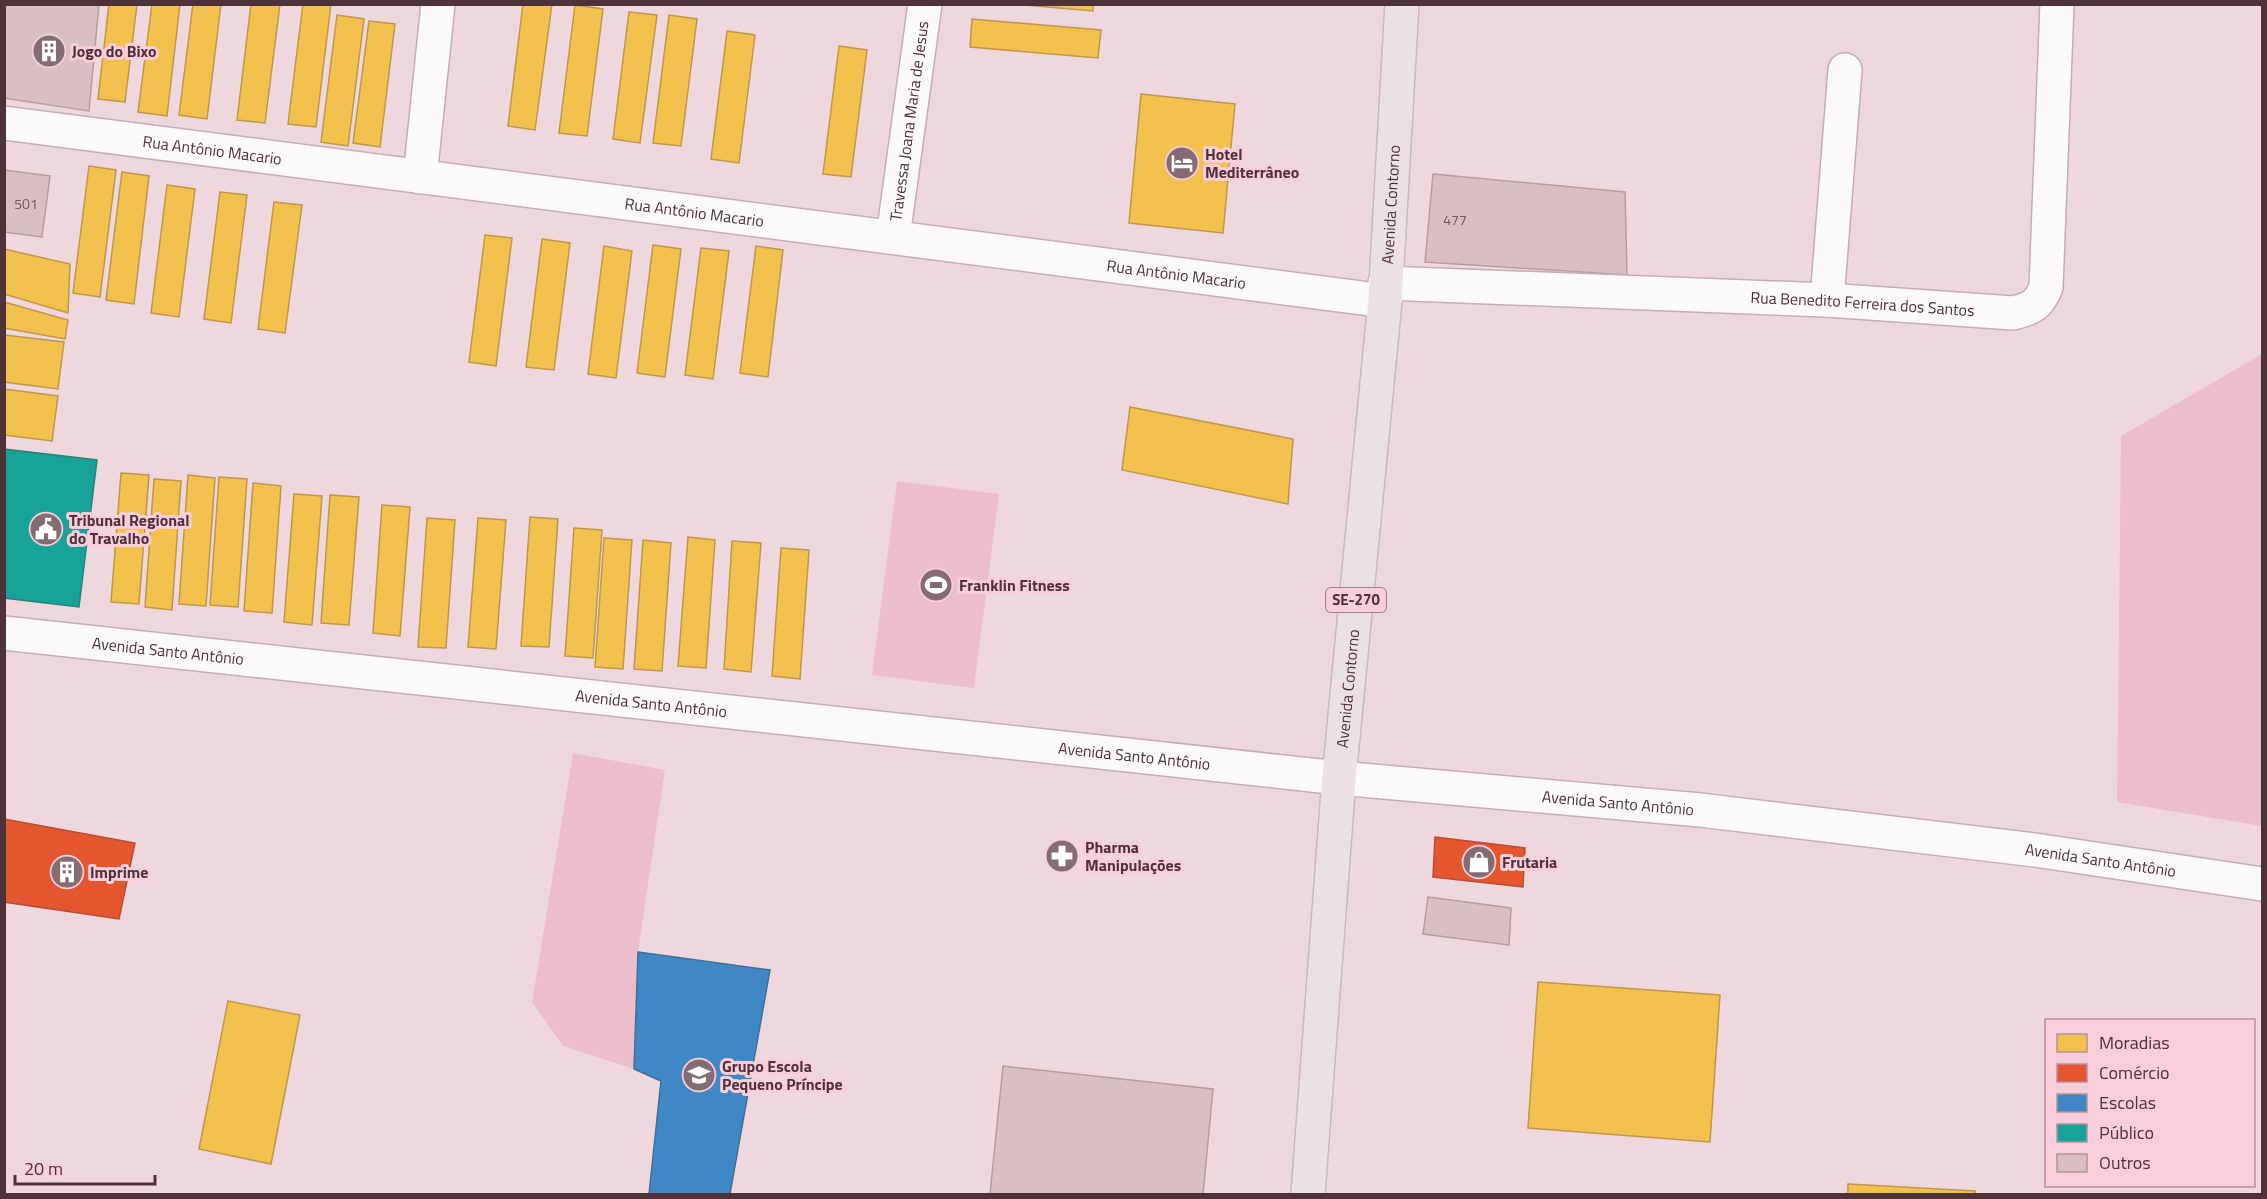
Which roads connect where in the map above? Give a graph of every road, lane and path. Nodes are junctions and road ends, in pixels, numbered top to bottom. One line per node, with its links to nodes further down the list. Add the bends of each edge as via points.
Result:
1 (438, 4): 7 (street)
2 (925, 4): 8 (street, Travessa Joana Maria de Jesus)
3 (1402, 4): 9 (main road, Avenida Contorno / SE-270)
4 (2057, 4): 10 (street, Rua Benedito Ferreira dos Santos, via 2048,258 2046,287 2037,304 2013,313)
5 (1845, 70): 10 (street)
6 (4, 123): 7 (street, Rua Antônio Macario)
7 (420, 177): 8 (street, Rua Antônio Macario)
8 (893, 237): 9 (street, Rua Antônio Macario)
9 (1385, 292): 10 (street, Rua Benedito Ferreira dos Santos); 12 (main road, Avenida Contorno / SE-270)
10 (1827, 300)
11 (4, 633): 12 (street, Avenida Santo Antônio)
12 (1339, 778): 13 (street, Avenida Santo Antônio, via 1700,810 2036,850); 14 (main road, Avenida Contorno / SE-270)
13 (2262, 884)
14 (1308, 1194)

